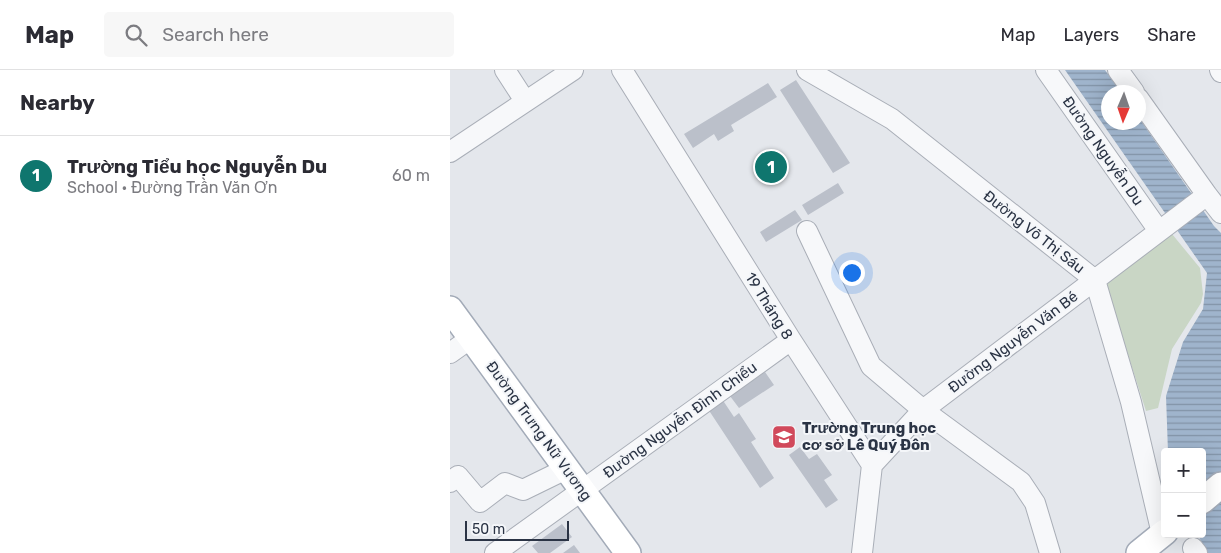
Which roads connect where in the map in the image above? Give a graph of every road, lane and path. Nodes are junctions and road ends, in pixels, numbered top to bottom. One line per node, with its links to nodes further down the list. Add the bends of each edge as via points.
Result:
1 (505, 70): 8 (street)
2 (573, 70): 8 (street)
3 (622, 70): 18 (street, 19 Tháng 8)
4 (807, 70): 15 (street, Đường Võ Thị Sáu, via 892,120)
5 (1046, 70): 13 (street, Đường Nguyễn Du)
6 (1118, 70): 7 (street)
7 (1129, 85)
8 (525, 101): 10 (street)
9 (1146, 110): 11 (street)
10 (450, 152)
11 (1203, 197): 12 (street); 13 (street, Đường Nguyễn Văn Bé)
12 (1221, 212)
13 (1162, 230): 15 (street, Đường Nguyễn Văn Bé)
14 (806, 231): 20 (street, via 871,366)
15 (1094, 280): 20 (street, Đường Nguyễn Văn Bé); 27 (street, Đường Võ Thị Sáu, via 1131,402)
16 (450, 309): 17 (main road, Đường Trưng Nữ Vương)
17 (471, 338): 19 (street); 22 (main road, Đường Trưng Nữ Vương)
18 (791, 340): 21 (street, 19 Tháng 8); 25 (street, Đường Nguyễn Đình Chiểu)
19 (450, 353)
20 (923, 410): 21 (street, Đường Nguyễn Văn Bé); 32 (street, via 1021,482 1035,503)
21 (872, 465): 31 (street)
22 (566, 469): 23 (street, via 523,490 505,484 480,502 458,476); 25 (main road, Đường Trưng Nữ Vương)
23 (450, 482)
24 (1221, 485): 26 (main road)
25 (582, 490): 29 (street, Đường Nguyễn Đình Chiểu); 30 (main road, Đường Trưng Nữ Vương)
26 (1206, 498)
27 (1161, 525)
28 (1161, 535): 33 (main road)
29 (495, 553)
30 (628, 553)
31 (862, 553)
32 (1050, 553)
33 (1138, 553)

